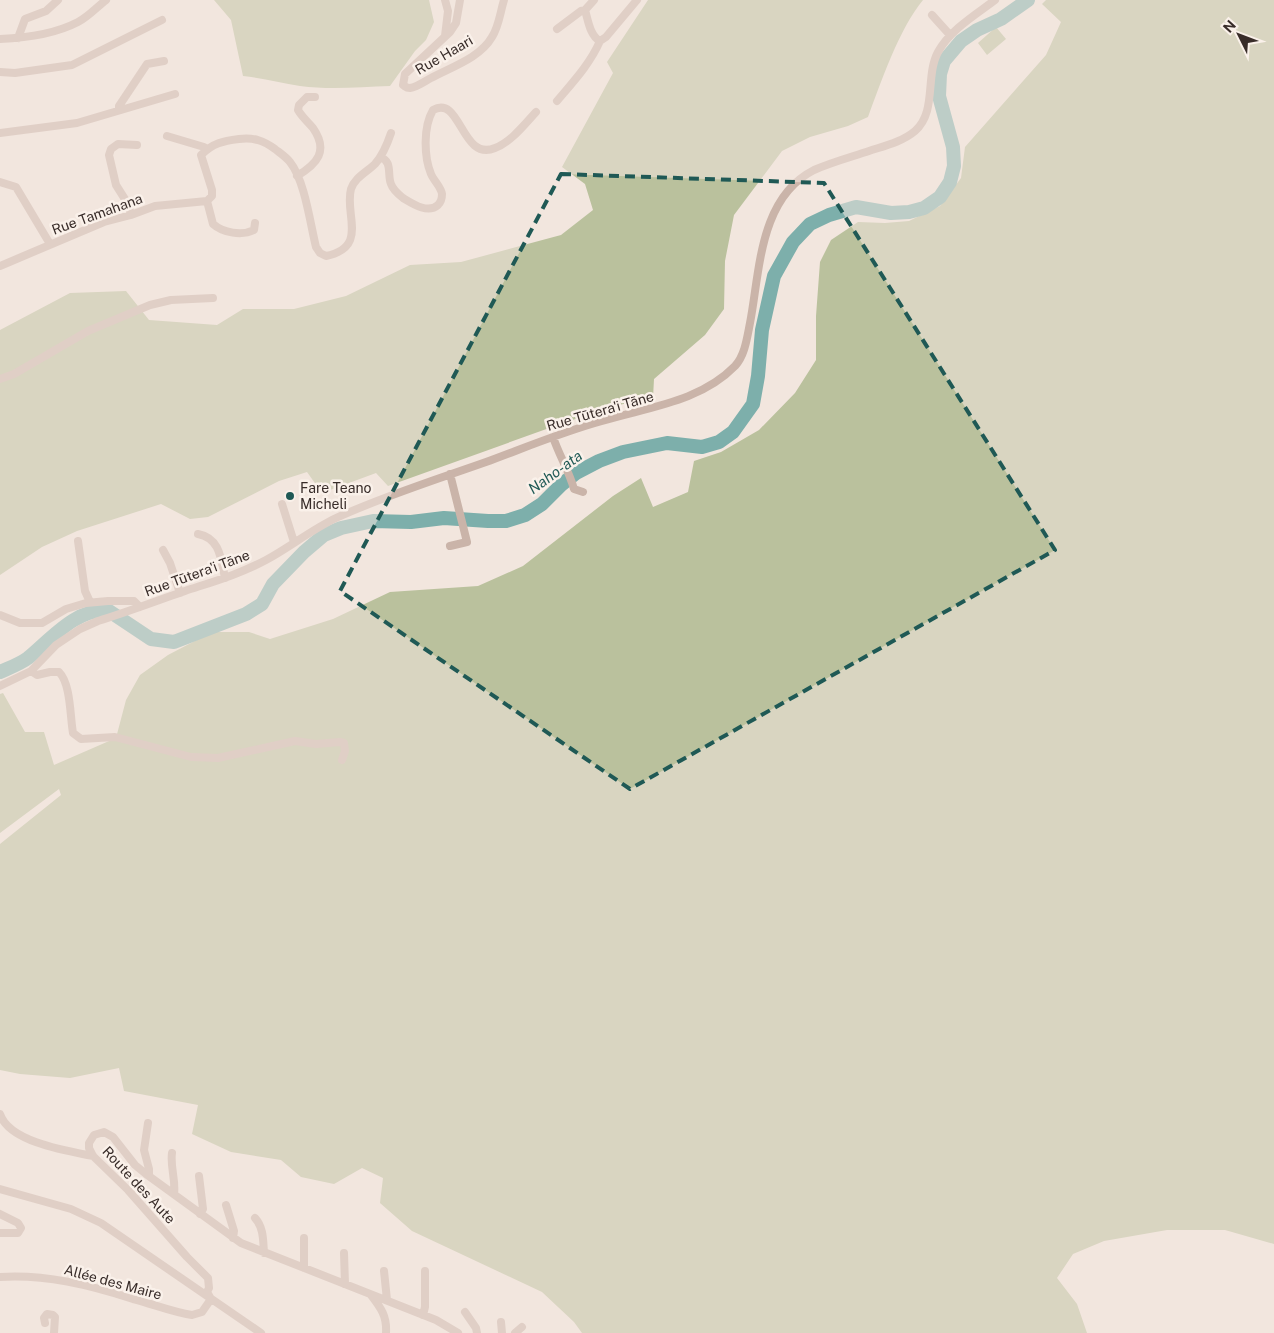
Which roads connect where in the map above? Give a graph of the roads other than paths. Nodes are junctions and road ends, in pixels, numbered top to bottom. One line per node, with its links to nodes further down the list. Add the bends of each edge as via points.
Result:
1 (58, 0): 16 (street, via 46,11 25,19)
2 (106, 0): 16 (street, via 78,22 54,31)
3 (445, 0): 14 (street, Rue Haari, via 448,11)
4 (460, 0): 14 (street, Rue Haari, via 456,23)
5 (504, 0): 14 (street, Rue Haari, via 498,23 485,46 418,85 411,88 403,85 405,74)
6 (594, 0): 10 (street)
7 (637, 0): 18 (street)
8 (994, 0): 9 (street, Rue Tūtera'i Tāne)
9 (988, 3): 15 (street, Rue Tūtera'i Tāne)
10 (585, 10): 13 (street); 18 (street, via 592,33)
11 (932, 15): 15 (street)
12 (162, 20): 20 (street, via 72,65)
13 (557, 29)
14 (445, 36)
15 (950, 36): 41 (street, Rue Tūtera'i Tāne, via 937,53 925,118 916,131 890,144 814,170 800,179 784,198 764,239 747,336 736,365 712,384 687,397)
16 (18, 38): 17 (street)
17 (0, 39)
18 (600, 41): 23 (street, via 587,65)
19 (164, 61): 24 (street, via 147,64)
20 (0, 72)
21 (175, 94): 24 (street)
22 (316, 97): 32 (street, via 302,100 298,110 313,128 320,150 317,161)
23 (557, 101)
24 (118, 110): 26 (street, via 77,123)
25 (536, 112): 31 (street, via 512,137 497,148 486,150 470,142 448,109 433,110 427,131 427,159 442,196 440,203 432,208 417,205 396,192 390,183 387,162)
26 (0, 133)
27 (392, 134): 31 (street)
28 (166, 136): 30 (street)
29 (137, 145): 35 (street, via 118,144 109,155 116,185)
30 (207, 149): 32 (street, via 228,141 258,139 289,160); 34 (street, via 201,155 212,190 212,196)
31 (380, 157): 32 (street, via 352,188 349,242 342,250 328,256 321,254 316,247)
32 (297, 176)
33 (0, 182): 37 (street, via 16,187)
34 (207, 200): 35 (street, Rue Tamahana, via 155,206); 36 (street, via 211,220 221,229 248,233 254,230)
35 (131, 215): 37 (street, Rue Tamahana, via 104,222)
36 (255, 223)
37 (50, 244): 38 (street, Rue Tamahana)
38 (1, 263)
39 (212, 298): 40 (street, via 171,300 150,305 88,331)
40 (0, 379)
41 (553, 437): 42 (street, Rue Tūtera'i Tāne); 43 (street, via 574,489)
42 (450, 474): 47 (street, Rue Tūtera'i Tāne, via 334,519); 48 (street, via 467,542)
43 (583, 492)
44 (282, 504): 47 (street)
45 (198, 534): 50 (street, via 207,536 217,548)
46 (78, 541): 52 (street, via 82,576)
47 (294, 542): 50 (street, Rue Tūtera'i Tāne, via 266,560)
48 (450, 546)
49 (163, 550): 51 (street)
50 (225, 578): 51 (street, Rue Tūtera'i Tāne)
51 (180, 593): 53 (street, Rue Tūtera'i Tāne)
52 (90, 602): 53 (street, via 134,601); 54 (street, via 66,609 42,623 20,623)
53 (140, 607): 55 (street, Rue Tūtera'i Tāne, via 80,629 56,645)
54 (0, 615)
55 (31, 672): 56 (street, Rue Tūtera'i Tāne); 57 (street, via 37,675 62,674 73,733 81,739 115,737 191,757 218,758 296,741 316,744 340,742 344,743 345,751)
56 (0, 686)
57 (342, 760)
58 (1, 1117): 61 (street, via 11,1130 25,1138)
59 (148, 1123): 62 (street, via 144,1150)
60 (172, 1153): 65 (street)
61 (92, 1156): 62 (street, Route des Aute, via 89,1148 91,1138 104,1132 113,1137); 81 (street, Route des Aute, via 128,1190 208,1278 207,1292)
62 (149, 1176): 65 (street, Route des Aute)
63 (198, 1176): 68 (street, via 203,1209)
64 (0, 1189): 81 (street, via 87,1216 127,1240)
65 (174, 1194): 68 (street, Route des Aute)
66 (226, 1205): 71 (street)
67 (0, 1214): 70 (street, via 22,1228 18,1233)
68 (200, 1214): 71 (street, Route des Aute)
69 (255, 1218): 73 (street, via 260,1223)
70 (0, 1233)
71 (233, 1238): 73 (street, Route des Aute)
72 (304, 1238): 75 (street)
73 (264, 1253): 75 (street, Route des Aute)
74 (344, 1253): 79 (street)
75 (304, 1268): 79 (street, Route des Aute)
76 (384, 1271): 82 (street)
77 (425, 1271): 84 (street)
78 (0, 1277): 81 (street, Allée des Maire, via 50,1279 108,1291 192,1315 202,1312)
79 (345, 1284): 80 (street, Route des Aute)
80 (370, 1294): 82 (street, Route des Aute); 90 (street, via 385,1315)
81 (211, 1300): 89 (street)
82 (386, 1300): 84 (street, Route des Aute)
83 (465, 1312): 92 (street)
84 (423, 1315): 91 (street, Route des Aute)
85 (501, 1322): 93 (street)
86 (45, 1323): 88 (street, via 47,1314 55,1317)
87 (522, 1327): 94 (street)
88 (54, 1333)
89 (261, 1333)
90 (386, 1333)
91 (458, 1333)
92 (477, 1333)
93 (502, 1333)
94 (515, 1333)

